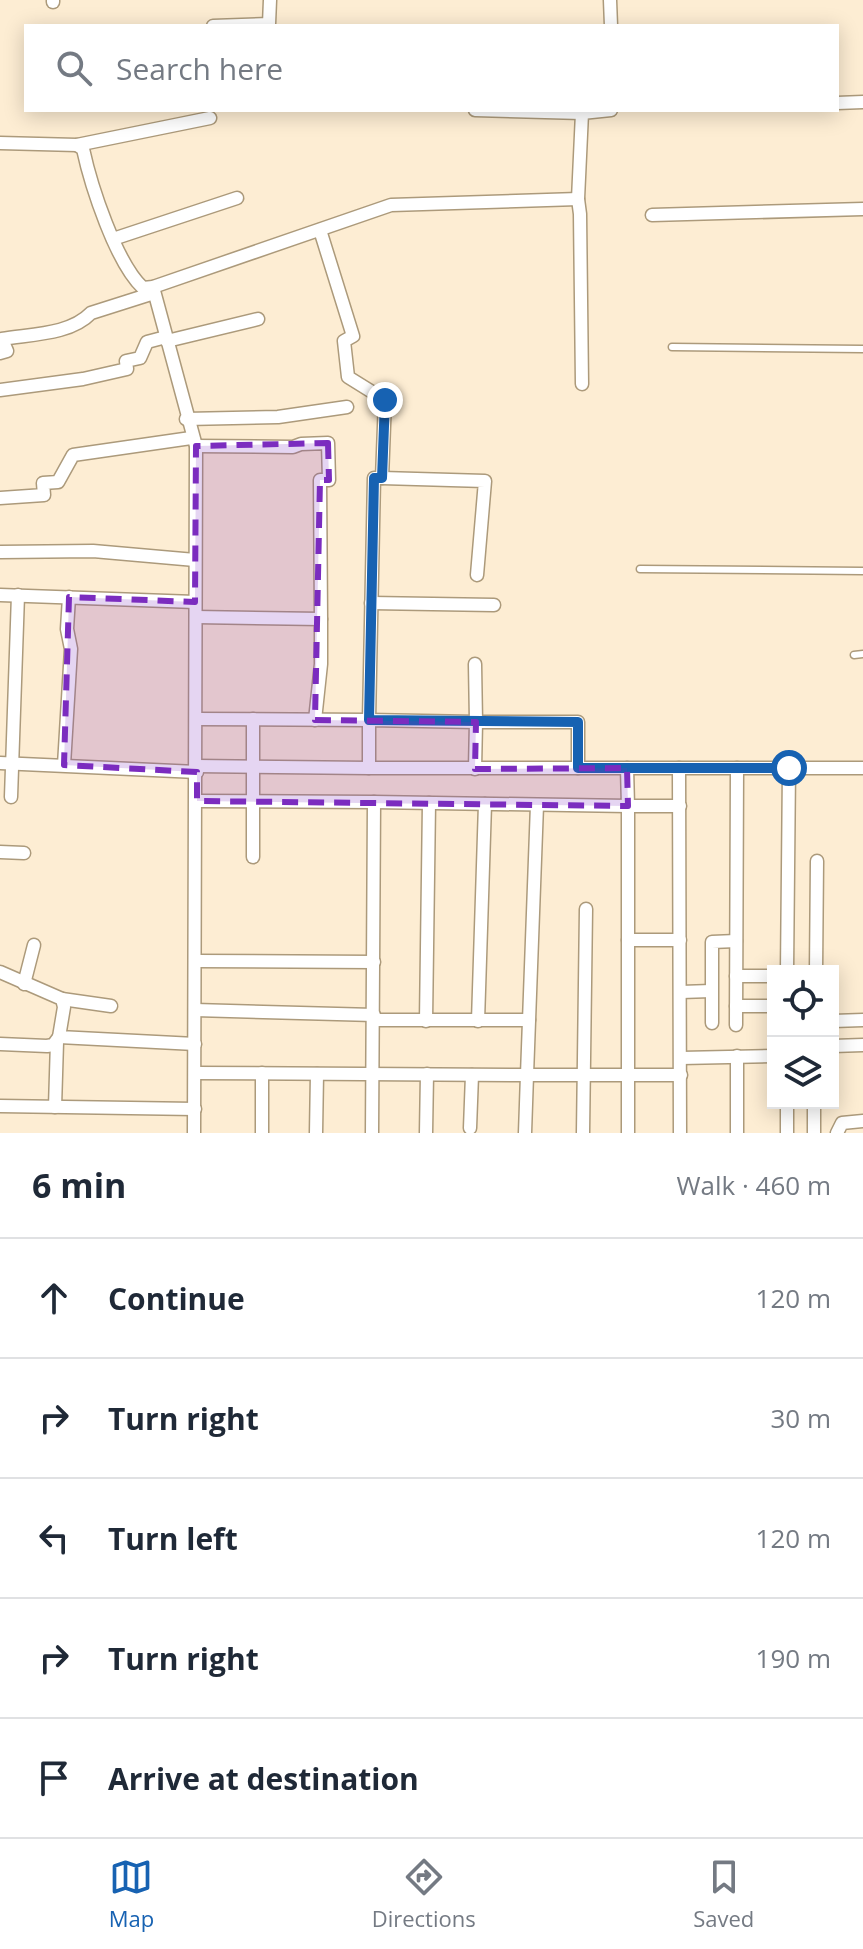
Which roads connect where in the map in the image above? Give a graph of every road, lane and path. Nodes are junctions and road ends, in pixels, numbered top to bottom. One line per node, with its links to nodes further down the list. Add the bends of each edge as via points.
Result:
1 (270, 0): 3 (street)
2 (610, 0): 4 (street)
3 (269, 24)
4 (611, 24)
5 (863, 102): 6 (street)
6 (839, 103)
7 (546, 112): 9 (street)
8 (592, 112): 9 (street)
9 (582, 113): 14 (street)
10 (210, 118): 12 (street)
11 (0, 143): 12 (street)
12 (77, 145): 18 (street, via 83,149)
13 (237, 198): 18 (street)
14 (578, 199): 17 (street, via 391,205); 25 (street)
15 (863, 209): 16 (street)
16 (652, 215)
17 (320, 230): 19 (street); 30 (street, via 353,336 344,341 348,377 385,400)
18 (113, 239): 19 (street, via 134,280)
19 (154, 290): 21 (street); 24 (street, via 91,313 66,329 2,339 7,351)
20 (258, 319): 21 (street)
21 (166, 339): 26 (street, via 147,342 140,358 126,361 127,369); 28 (street)
22 (672, 347): 23 (lane)
23 (863, 349)
24 (0, 353)
25 (582, 384)
26 (0, 390)
27 (347, 407): 28 (street, via 278,417)
28 (186, 419): 29 (street)
29 (193, 442): 31 (street, via 73,455 58,482 43,483 44,495); 33 (street); 44 (street, via 293,447 328,443 329,480 320,480)
30 (382, 478): 36 (street, via 485,481); 41 (street, via 374,478)
31 (0, 498)
32 (0, 552): 33 (street, via 93,551)
33 (195, 560): 40 (street)
34 (640, 569): 35 (lane)
35 (863, 571)
36 (477, 575)
37 (0, 595): 38 (street)
38 (18, 595): 39 (street); 53 (street)
39 (69, 597): 40 (street); 54 (street)
40 (195, 602): 43 (street)
41 (371, 603): 42 (street); 51 (street)
42 (494, 605)
43 (196, 617): 44 (street); 48 (street)
44 (321, 619): 50 (street)
45 (863, 654): 46 (lane)
46 (854, 655)
47 (475, 664): 52 (street)
48 (196, 719): 49 (street); 63 (street)
49 (253, 719): 50 (street); 55 (street)
50 (315, 720): 51 (street)
51 (369, 720): 52 (street); 56 (street)
52 (476, 722): 57 (street, via 578,722); 64 (street)
53 (6, 763): 54 (street); 65 (street)
54 (64, 765): 63 (street)
55 (253, 767): 56 (street); 63 (street); 67 (street)
56 (369, 768): 64 (street)
57 (578, 768): 58 (street); 64 (street)
58 (627, 768): 59 (street); 72 (street)
59 (679, 768): 60 (street); 73 (street)
60 (737, 768): 61 (street); 81 (street)
61 (789, 768): 62 (street); 85 (street)
62 (863, 768)
63 (197, 769): 66 (street)
64 (475, 769)
65 (11, 797)
66 (197, 801): 67 (street); 83 (street)
67 (253, 802): 68 (street); 76 (street)
68 (374, 802): 69 (street); 84 (street)
69 (429, 803): 70 (street); 101 (street)
70 (485, 804): 71 (street); 102 (street)
71 (537, 805): 72 (street); 99 (street)
72 (628, 806): 73 (street); 79 (street)
73 (680, 806): 80 (street)
74 (0, 852): 75 (street)
75 (24, 853)
76 (253, 857)
77 (817, 861): 86 (street)
78 (586, 909): 122 (street)
79 (628, 940): 80 (street); 123 (street)
80 (680, 940): 92 (street)
81 (736, 941): 88 (street); 91 (street, via 712,942)
82 (34, 945): 90 (street)
83 (196, 961): 84 (street); 97 (street)
84 (374, 962): 98 (street)
85 (787, 965)
86 (816, 965)
87 (0, 972): 90 (street)
88 (736, 976): 89 (street); 95 (street)
89 (767, 976)
90 (24, 984): 93 (street)
91 (711, 991): 92 (street); 104 (street)
92 (681, 992): 113 (street)
93 (62, 999): 94 (street); 106 (street)
94 (111, 1006)
95 (736, 1006): 96 (street); 105 (street)
96 (767, 1006)
97 (195, 1010): 98 (street); 108 (street)
98 (374, 1017): 101 (street); 117 (street)
99 (529, 1020): 102 (street); 120 (street)
100 (863, 1020): 103 (street)
101 (426, 1021): 102 (street)
102 (478, 1021)
103 (839, 1021)
104 (712, 1023)
105 (736, 1025)
106 (58, 1039): 107 (street, via 47,1046); 108 (street); 125 (street)
107 (0, 1044)
108 (195, 1044): 114 (street)
109 (863, 1045): 110 (street)
110 (839, 1046)
111 (737, 1056): 112 (street); 113 (street); 140 (street)
112 (767, 1056)
113 (681, 1058): 121 (street)
114 (195, 1073): 115 (street); 126 (street)
115 (262, 1073): 116 (street); 132 (street)
116 (317, 1074): 117 (street); 133 (street)
117 (373, 1074): 118 (street); 134 (street)
118 (427, 1074): 119 (street); 135 (street)
119 (472, 1075): 120 (street); 130 (street)
120 (527, 1075): 122 (street); 136 (street)
121 (681, 1075): 123 (street); 139 (street)
122 (583, 1076): 123 (street); 137 (street)
123 (628, 1076): 138 (street)
124 (0, 1106): 125 (street)
125 (55, 1107): 126 (street)
126 (195, 1109): 131 (street)
127 (787, 1109): 141 (street)
128 (814, 1109): 142 (street)
129 (863, 1121): 143 (street, via 842,1123)
130 (470, 1128)
131 (194, 1133)
132 (262, 1133)
133 (316, 1133)
134 (372, 1133)
135 (426, 1133)
136 (525, 1133)
137 (583, 1133)
138 (628, 1133)
139 (680, 1133)
140 (737, 1133)
141 (787, 1133)
142 (814, 1133)
143 (837, 1133)

